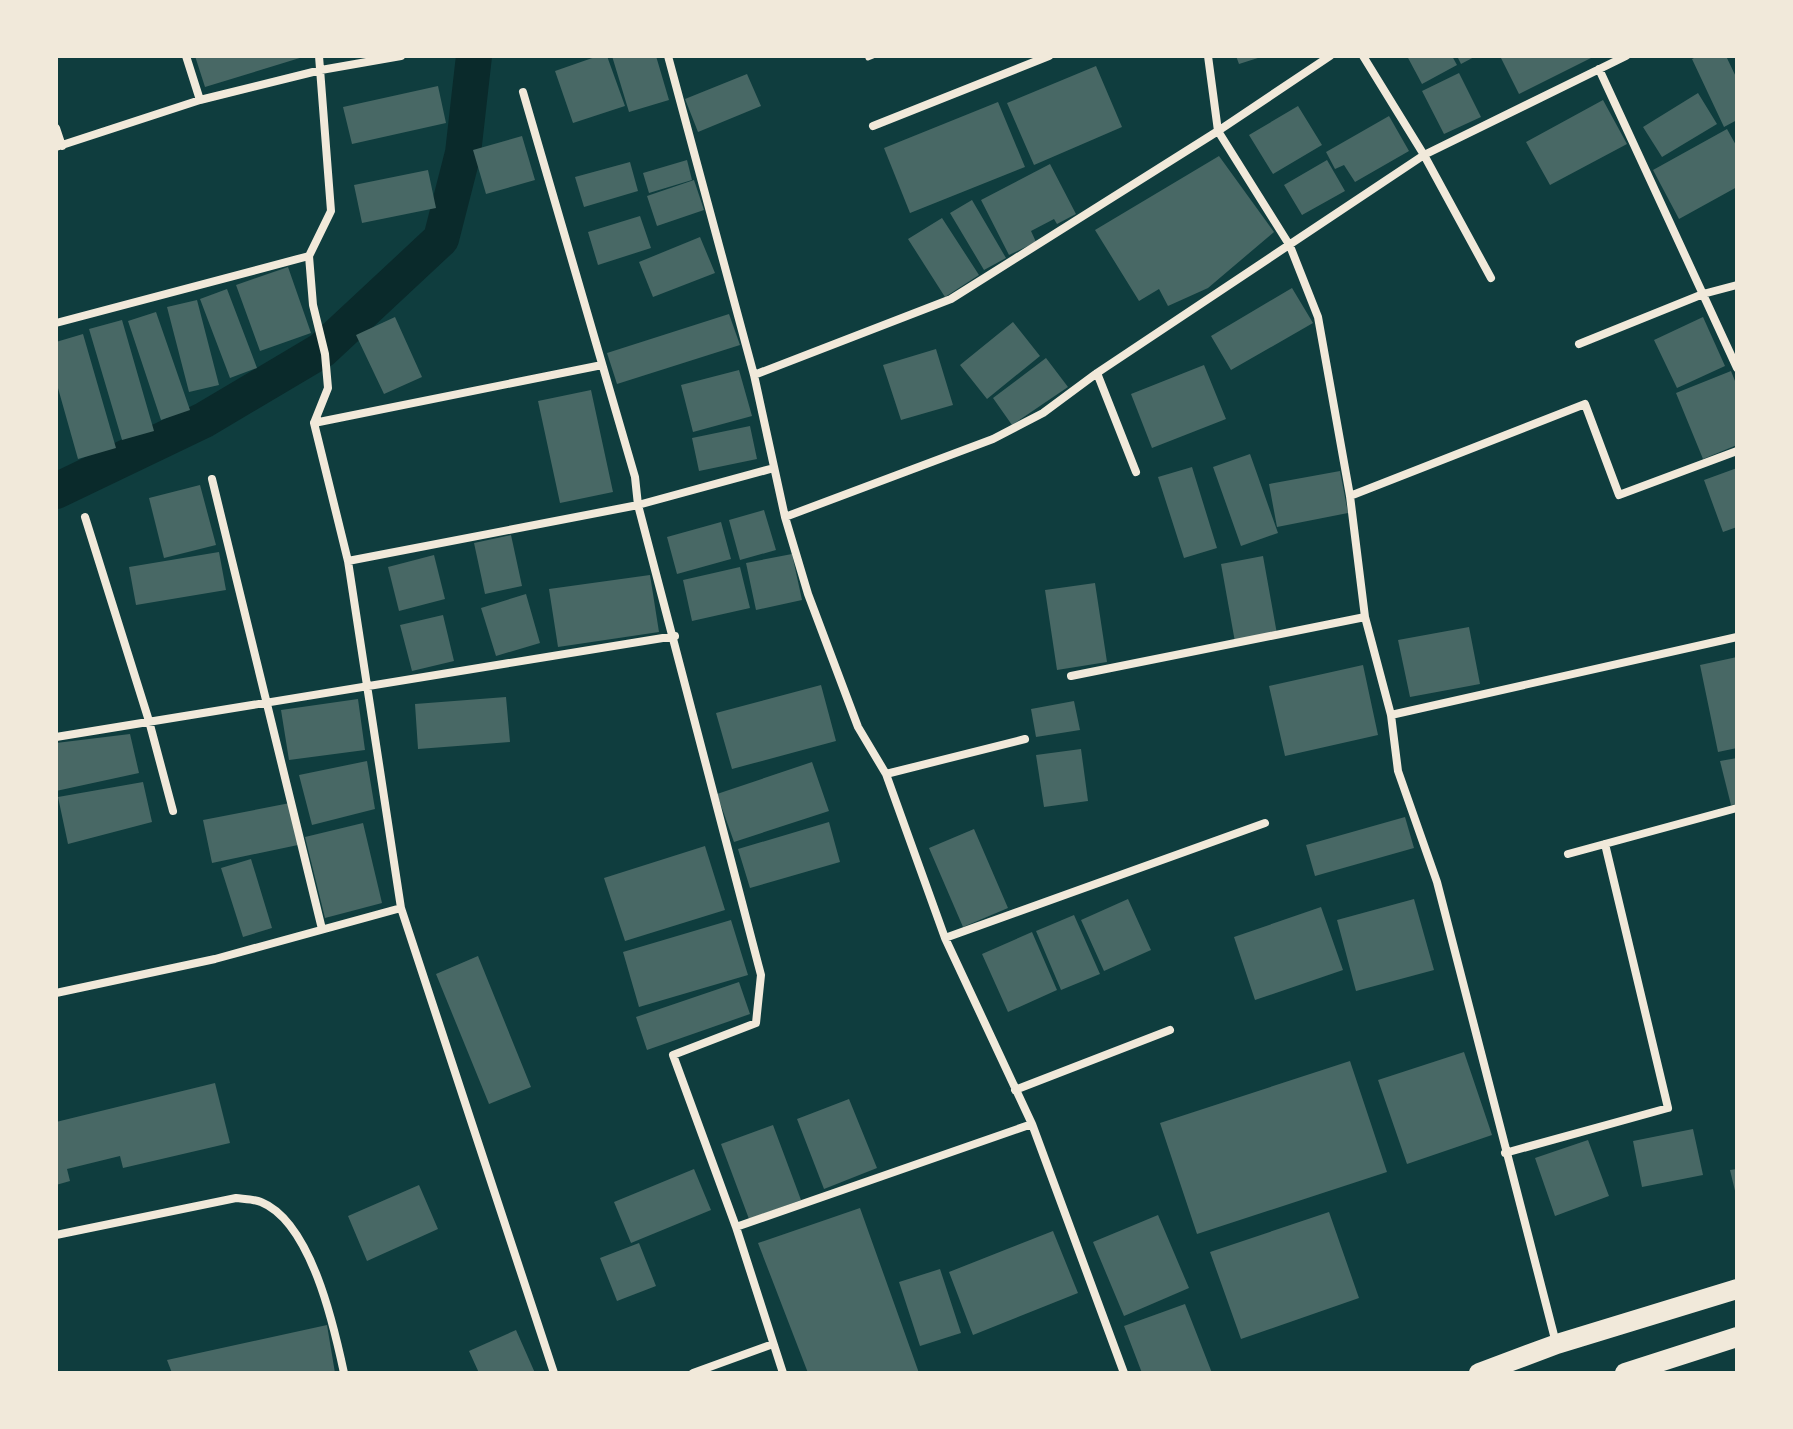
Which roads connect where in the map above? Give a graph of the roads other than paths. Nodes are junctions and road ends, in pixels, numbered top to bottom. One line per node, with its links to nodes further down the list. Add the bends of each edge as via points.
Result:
1 (186, 56): 13 (street)
2 (319, 56): 11 (street)
3 (401, 56): 11 (street)
4 (668, 56): 29 (street)
5 (1049, 56): 14 (street)
6 (1208, 56): 16 (street)
7 (1330, 56): 16 (street)
8 (1363, 56): 18 (street)
9 (1626, 56): 10 (street)
10 (1599, 69): 18 (street); 23 (street)
11 (321, 70): 13 (street); 20 (street, via 331,211)
12 (523, 92): 26 (street)
13 (200, 100): 17 (street)
14 (873, 126)
15 (56, 128): 17 (street)
16 (1218, 131): 19 (street); 29 (street, via 951,299)
17 (59, 146)
18 (1424, 155): 19 (street); 21 (street)
19 (1290, 246): 28 (street); 35 (street, via 1318,317)
20 (309, 256): 24 (street); 30 (street, via 328,388)
21 (1491, 278)
22 (1737, 285): 23 (street)
23 (1703, 294): 25 (street); 27 (street)
24 (56, 323)
25 (1579, 344)
26 (602, 365): 30 (street); 36 (street, via 635,477)
27 (1737, 368)
28 (1097, 373): 33 (street); 38 (street, via 1043,413 993,439)
29 (754, 375): 32 (street)
30 (314, 423): 39 (street)
31 (1737, 451): 35 (street, via 1619,495 1585,404)
32 (774, 468): 36 (street); 38 (street)
33 (1136, 472)
34 (212, 479): 45 (street)
35 (1350, 496): 40 (street)
36 (638, 505): 39 (street); 41 (street)
37 (85, 517): 47 (street)
38 (785, 517): 50 (street, via 839,683)
39 (348, 561): 44 (street)
40 (1365, 617): 43 (street); 46 (street)
41 (675, 636): 44 (street); 64 (street, via 761,975 756,1023 673,1055)
42 (1737, 637): 46 (street)
43 (1071, 676)
44 (368, 684): 45 (street); 56 (street)
45 (267, 701): 47 (street); 57 (street)
46 (1391, 715): 63 (street, via 1398,771 1437,882)
47 (149, 721): 48 (street); 52 (street)
48 (56, 737)
49 (1025, 739): 50 (street)
50 (886, 774): 58 (street)
51 (1737, 808): 54 (street)
52 (173, 811)
53 (1265, 823): 58 (street)
54 (1605, 844): 55 (street); 63 (street, via 1668,1108)
55 (1568, 854)
56 (401, 908): 57 (street); 71 (street)
57 (322, 929): 59 (street, via 215,959)
58 (945, 938): 61 (street)
59 (56, 993)
60 (1170, 1030): 61 (street)
61 (1015, 1090): 62 (street)
62 (1032, 1124): 64 (street); 74 (street)
63 (1505, 1153): 69 (street)
64 (736, 1227): 68 (street)
65 (56, 1235): 70 (street, via 236,1198 262,1202 296,1234 330,1311)
66 (1737, 1289): 69 (main road)
67 (1737, 1337): 76 (main road)
68 (773, 1344): 72 (street); 73 (street)
69 (1557, 1344): 75 (main road)
70 (344, 1373)
71 (554, 1373)
72 (693, 1373)
73 (783, 1373)
74 (1124, 1373)
75 (1479, 1373)
76 (1625, 1373)

